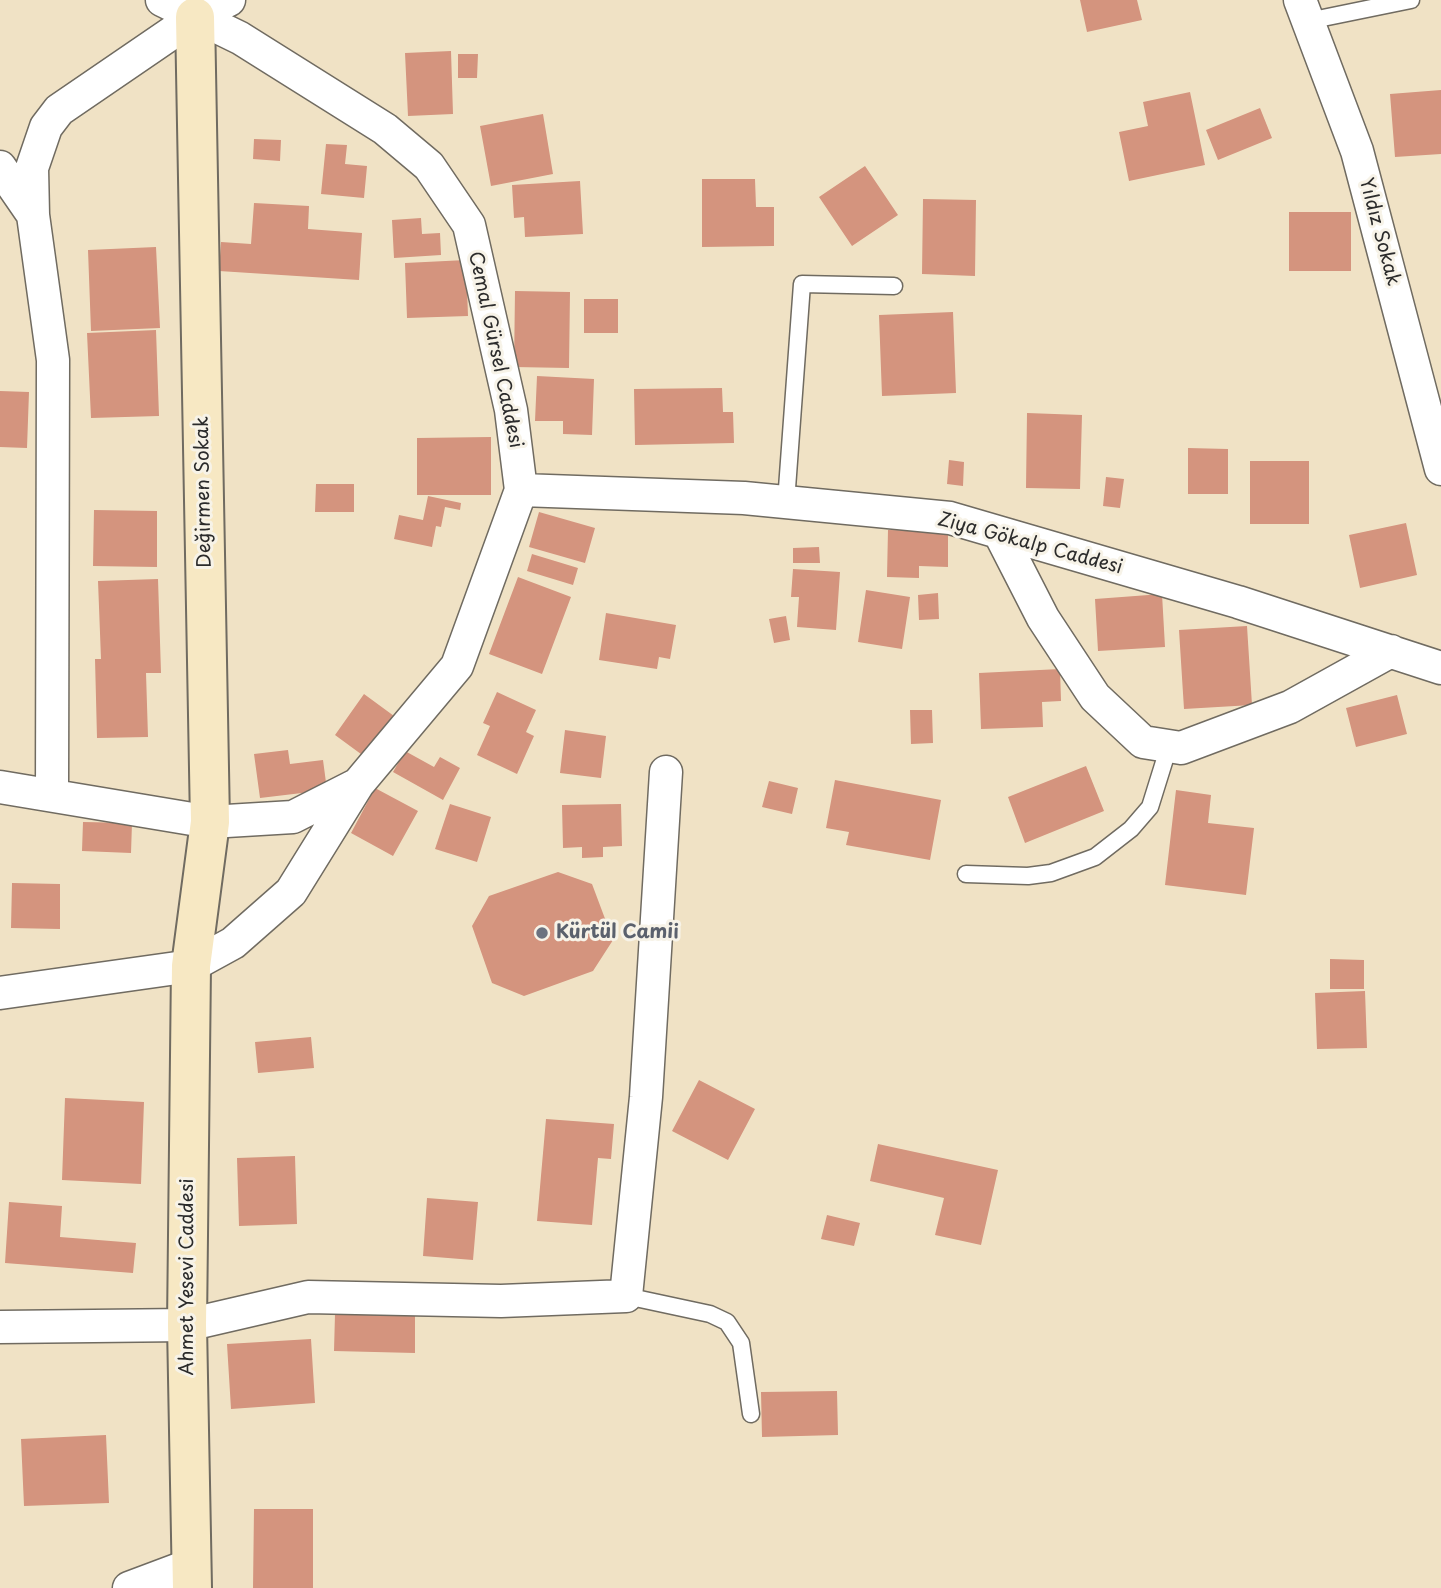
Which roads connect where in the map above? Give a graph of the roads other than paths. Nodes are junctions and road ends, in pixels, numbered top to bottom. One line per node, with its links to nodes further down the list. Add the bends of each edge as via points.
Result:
1 (229, 0): 3 (street)
2 (1410, 0): 4 (lane)
3 (179, 8): 6 (street, via 59,110 46,127 32,168); 9 (street, Cemal Gürsel Caddesi, via 240,38 385,129 429,166 469,225 511,410); 19 (street, Değirmen Sokak)
4 (1304, 11): 8 (street, Yıldız Sokak, via 1357,151)
5 (0, 167): 6 (street)
6 (33, 215): 18 (street, via 53,360)
7 (894, 286): 10 (lane, via 802,285)
8 (1441, 469)
9 (520, 491): 10 (street, Ziya Gökalp Caddesi); 16 (street, Cemal Gürsel Caddesi, via 457,666)
10 (786, 502): 11 (street, Ziya Gökalp Caddesi, via 950,519)
11 (1000, 534): 12 (street, Ziya Gökalp Caddesi); 14 (street, via 1043,618 1095,697 1143,742)
12 (1391, 651): 13 (street, Ziya Gökalp Caddesi); 14 (street, via 1290,707 1181,748)
13 (1441, 668)
14 (1169, 746): 20 (lane, via 1150,807 1095,857 1051,873)
15 (666, 772): 23 (street, via 646,1097)
16 (358, 783): 19 (street, Cemal Gürsel Caddesi, via 293,817); 21 (street, via 291,892 233,943)
17 (0, 787): 18 (street, Cemal Gürsel Caddesi)
18 (52, 794): 19 (street, Cemal Gürsel Caddesi)
19 (210, 822): 21 (street, Değirmen Sokak)
20 (966, 874)
21 (191, 966): 22 (street); 24 (street, Ahmet Yesevi Caddesi)
22 (0, 993)
23 (626, 1296): 24 (street, via 501,1301 308,1297); 26 (lane, via 710,1314 727,1322 741,1343)
24 (187, 1325): 25 (street); 27 (street, Ahmet Yesevi Caddesi)
25 (0, 1327)
26 (751, 1414)
27 (192, 1576): 28 (street)
28 (129, 1588)

